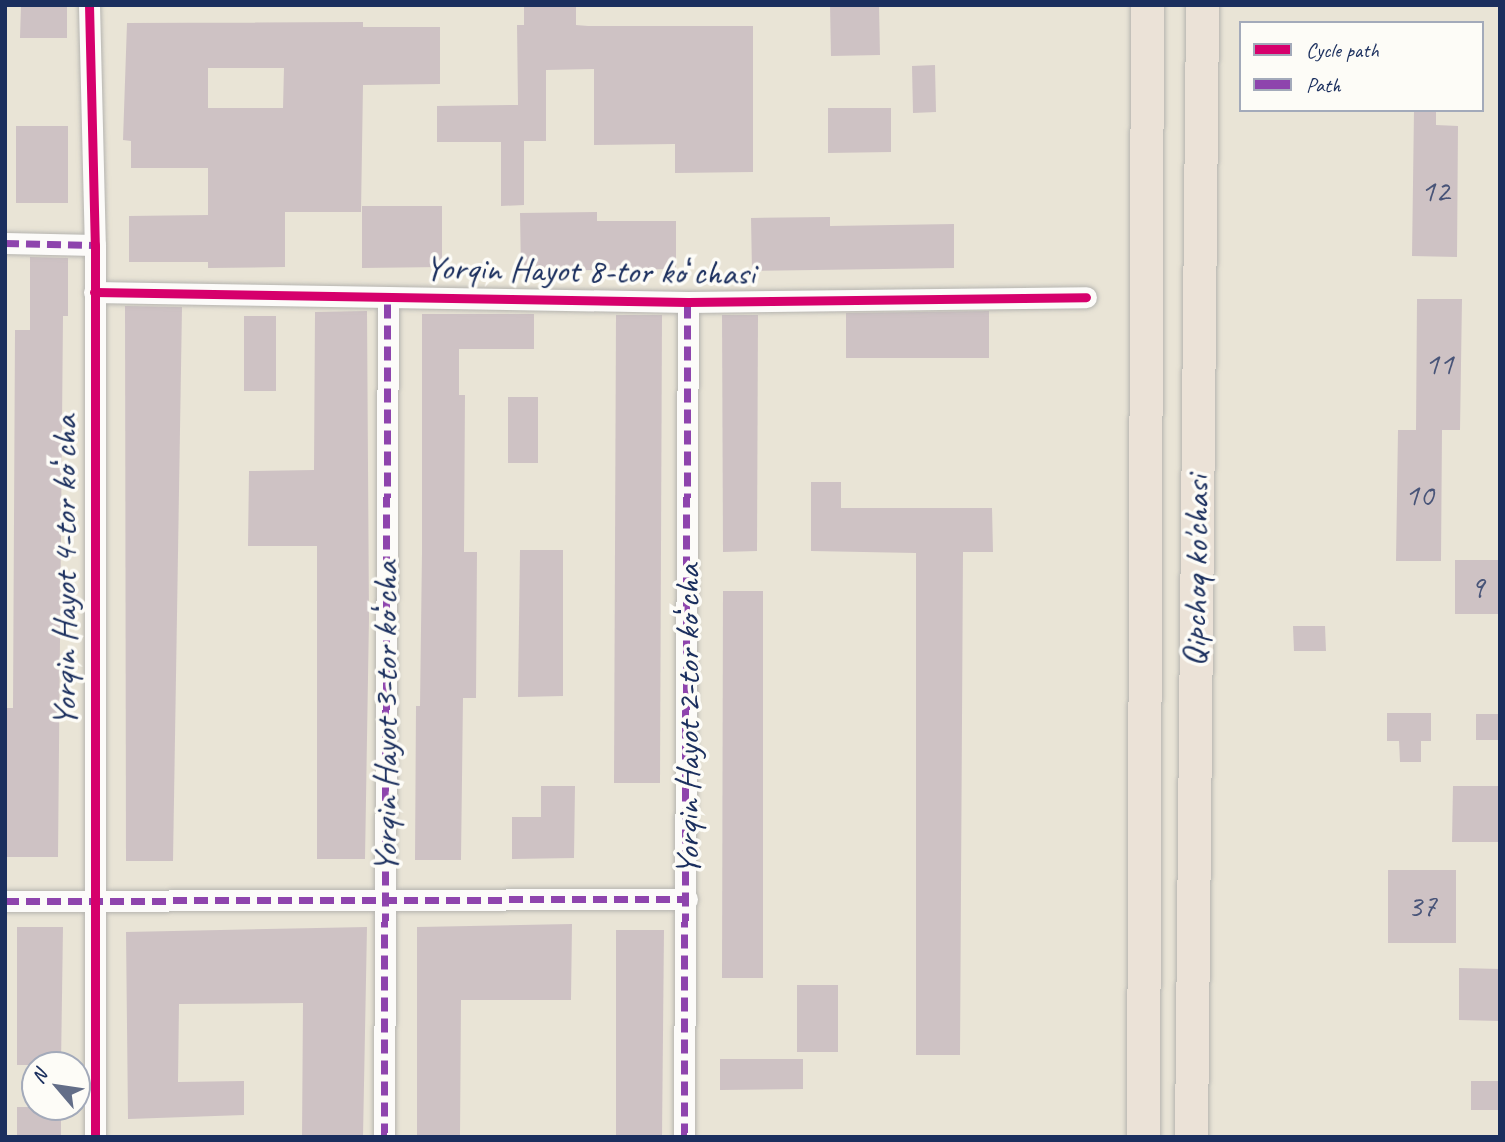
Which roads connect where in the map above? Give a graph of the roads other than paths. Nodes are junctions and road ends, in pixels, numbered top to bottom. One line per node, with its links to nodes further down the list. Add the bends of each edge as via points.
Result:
1 (89, 5): 5 (street, Yorqin Hayot 4-tor koʻcha)
2 (1147, 5): 17 (main road, Qipchoq ko'chasi)
3 (1202, 5): 18 (main road, Qipchoq ko'chasi)
4 (5, 243): 5 (street)
5 (95, 245): 6 (street, Yorqin Hayot 4-tor koʻcha)
6 (93, 292): 7 (street, Yorqin Hayot 8-tor koʻchasi); 13 (street, Yorqin Hayot 4-tor koʻcha)
7 (388, 297): 9 (street, Yorqin Hayot 8-tor koʻchasi); 12 (street, Yorqin Hayot 3-tor koʻcha)
8 (1086, 297): 9 (street, Yorqin Hayot 8-tor koʻchasi)
9 (688, 302): 10 (street, Yorqin Hayot 2-tor koʻcha)
10 (688, 899): 12 (street); 16 (street, Yorqin Hayot 2-tor koʻcha)
11 (5, 901): 13 (street)
12 (385, 901): 13 (street); 15 (street, Yorqin Hayot 3-tor koʻcha)
13 (93, 902): 14 (street, Yorqin Hayot 4-tor koʻcha)
14 (95, 1137)
15 (384, 1137)
16 (684, 1137)
17 (1143, 1137)
18 (1191, 1137)

